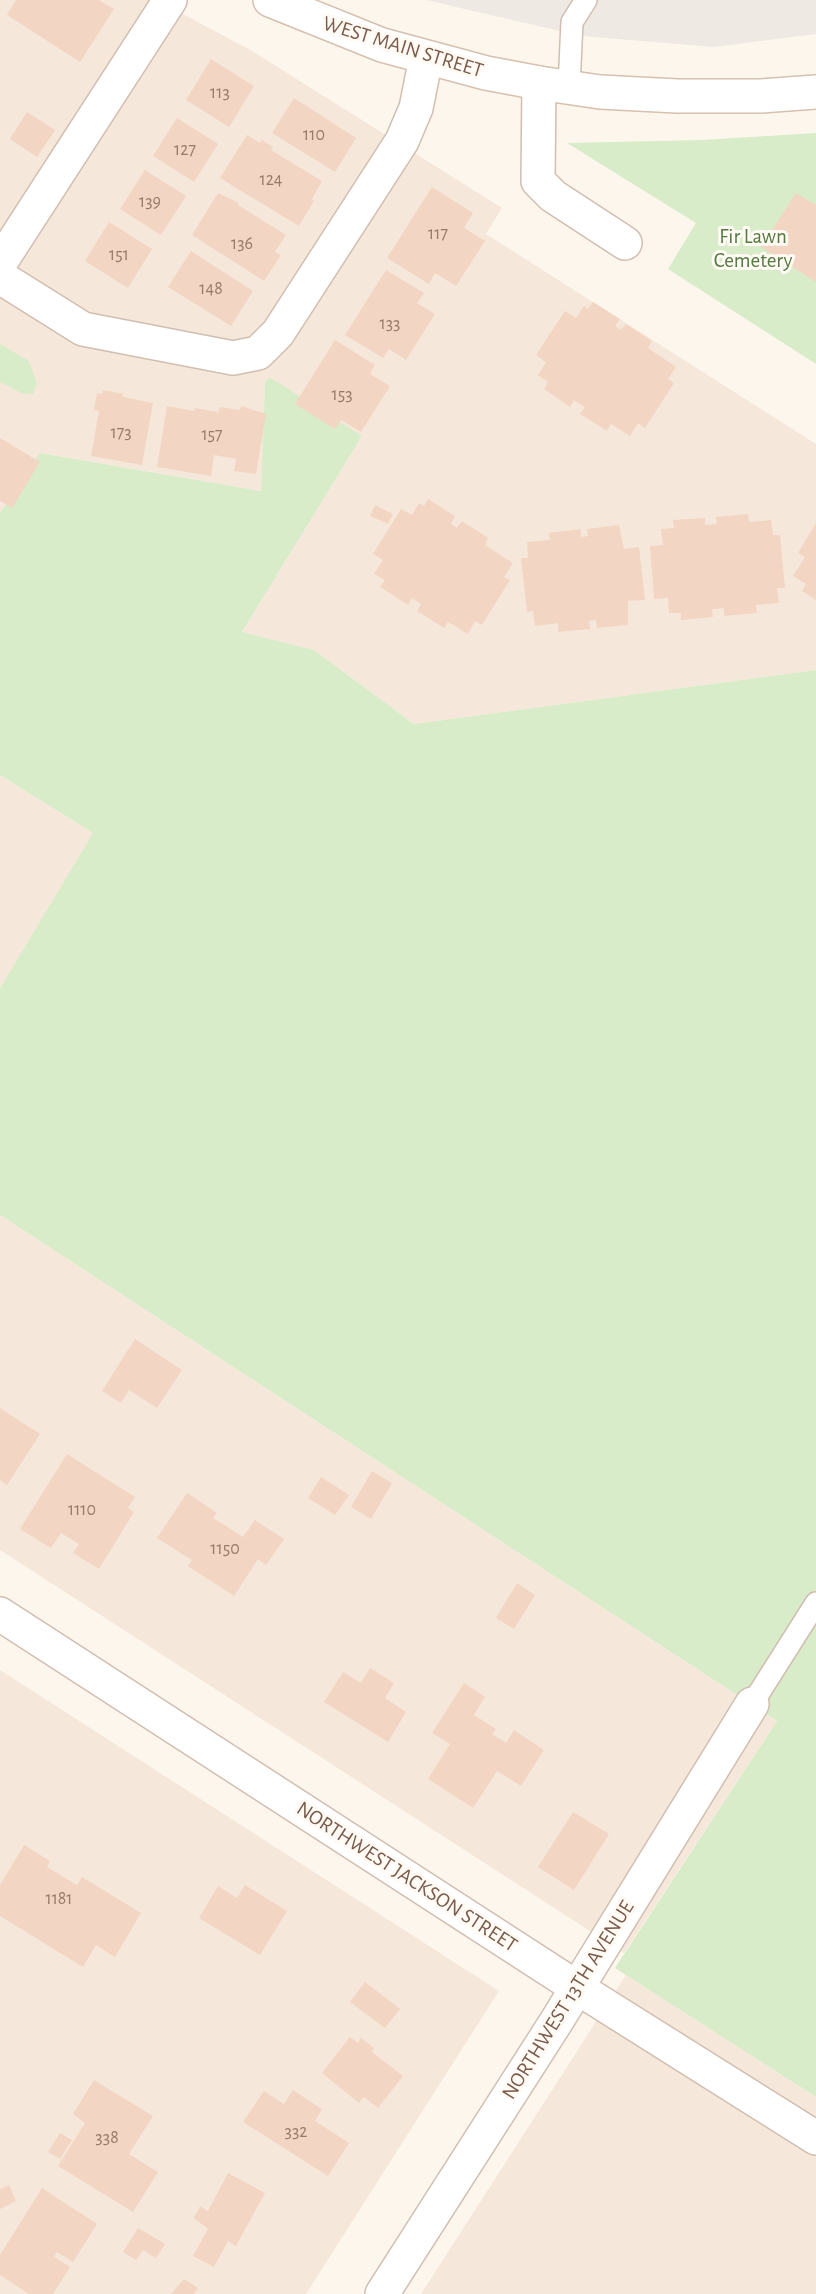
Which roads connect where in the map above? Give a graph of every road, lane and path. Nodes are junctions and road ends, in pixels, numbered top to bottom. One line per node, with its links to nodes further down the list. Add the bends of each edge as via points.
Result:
1 (170, 0): 8 (street)
2 (270, 0): 4 (street, WEST MAIN STREET, via 382,45)
3 (586, 0): 5 (lane, via 572,22)
4 (426, 57): 5 (street, WEST MAIN STREET); 9 (street, via 416,108 402,141 278,333 258,353 233,358 83,328)
5 (554, 85): 6 (street, WEST MAIN STREET, via 677,96); 7 (street, via 538,181 553,196)
6 (816, 92)
7 (625, 243)
8 (0, 263)
9 (0, 277)
10 (816, 1603): 12 (lane)
11 (0, 1614): 13 (street, NORTHWEST JACKSON STREET)
12 (752, 1704): 13 (street, NORTHWEST 13TH AVENUE)
13 (576, 1987): 14 (street, NORTHWEST JACKSON STREET); 15 (street, NORTHWEST 13TH AVENUE)
14 (816, 2138)
15 (382, 2294)

